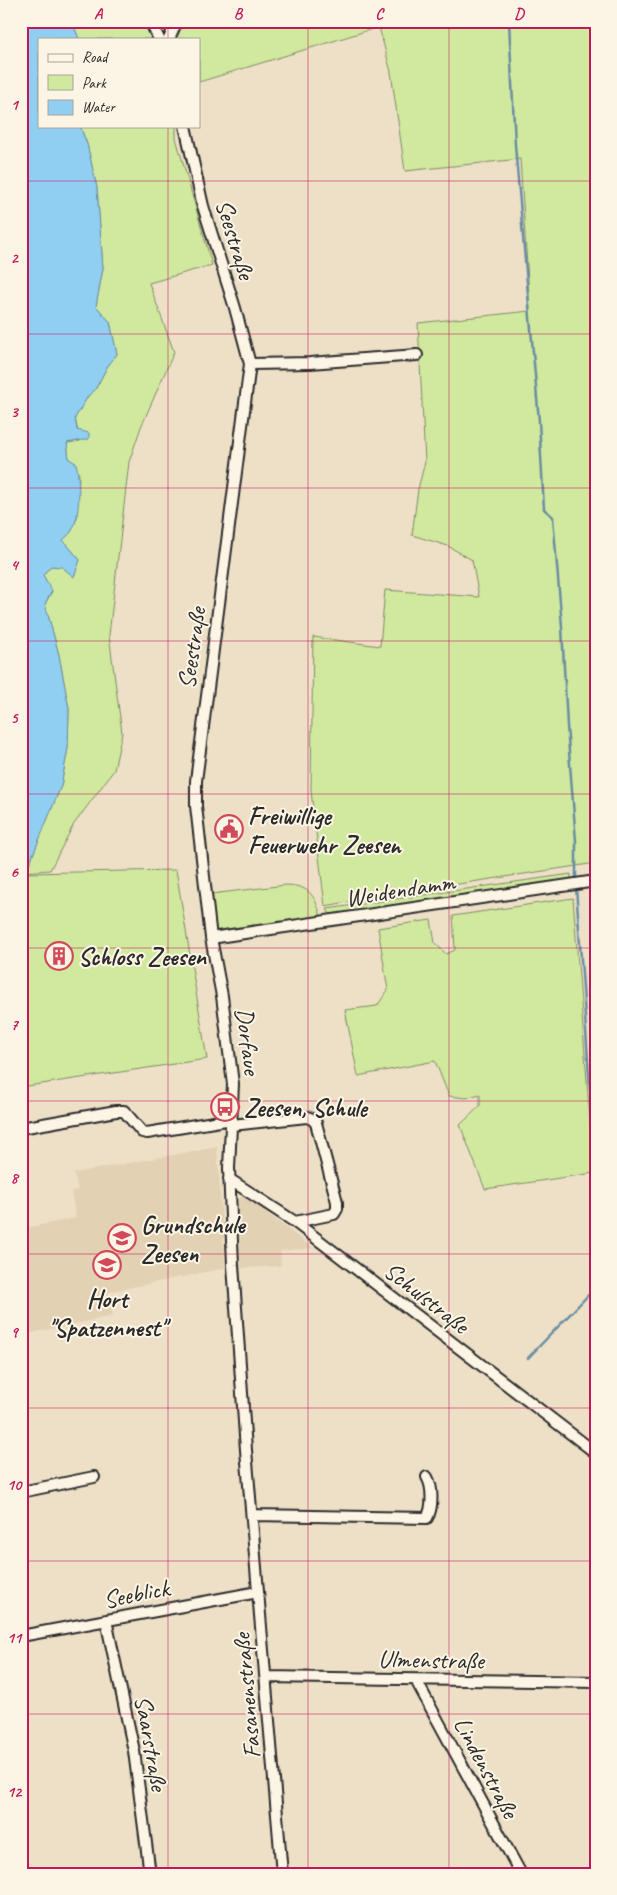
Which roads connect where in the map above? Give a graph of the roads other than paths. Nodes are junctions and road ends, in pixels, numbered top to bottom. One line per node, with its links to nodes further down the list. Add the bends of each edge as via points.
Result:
1 (150, 21): 3 (street)
2 (178, 21): 4 (street)
3 (158, 38)
4 (170, 38)
5 (185, 128): 7 (street, Seestraße, via 203,206)
6 (417, 355): 7 (street)
7 (250, 364): 9 (street, Seestraße, via 196,781)
8 (596, 881): 9 (street, Weidendamm)
9 (211, 938): 10 (street, Dorfaue, via 233,1084)
10 (232, 1122): 11 (street, via 147,1133 142,1132 124,1111 116,1111); 12 (street, Dorfaue); 13 (street, via 307,1117 316,1123 337,1209 334,1214)
11 (21, 1128)
12 (229, 1179): 13 (street, Schulstraße); 18 (street, Fasanenstraße)
13 (295, 1222): 14 (street, Schulstraße)
14 (596, 1453)
15 (94, 1477): 17 (street)
16 (427, 1477): 18 (street, via 431,1483 427,1518)
17 (21, 1492)
18 (252, 1515): 19 (street, Fasanenstraße)
19 (258, 1592): 20 (street, Seeblick); 22 (street, Fasanenstraße)
20 (106, 1620): 21 (street, Seeblick); 25 (street, Saarstraße, via 134,1751)
21 (21, 1636)
22 (266, 1677): 23 (street, Ulmenstraße); 26 (street, Fasanenstraße)
23 (418, 1680): 24 (street, Ulmenstraße); 27 (street, Lindenstraße)
24 (596, 1682)
25 (150, 1874)
26 (282, 1874)
27 (521, 1874)

